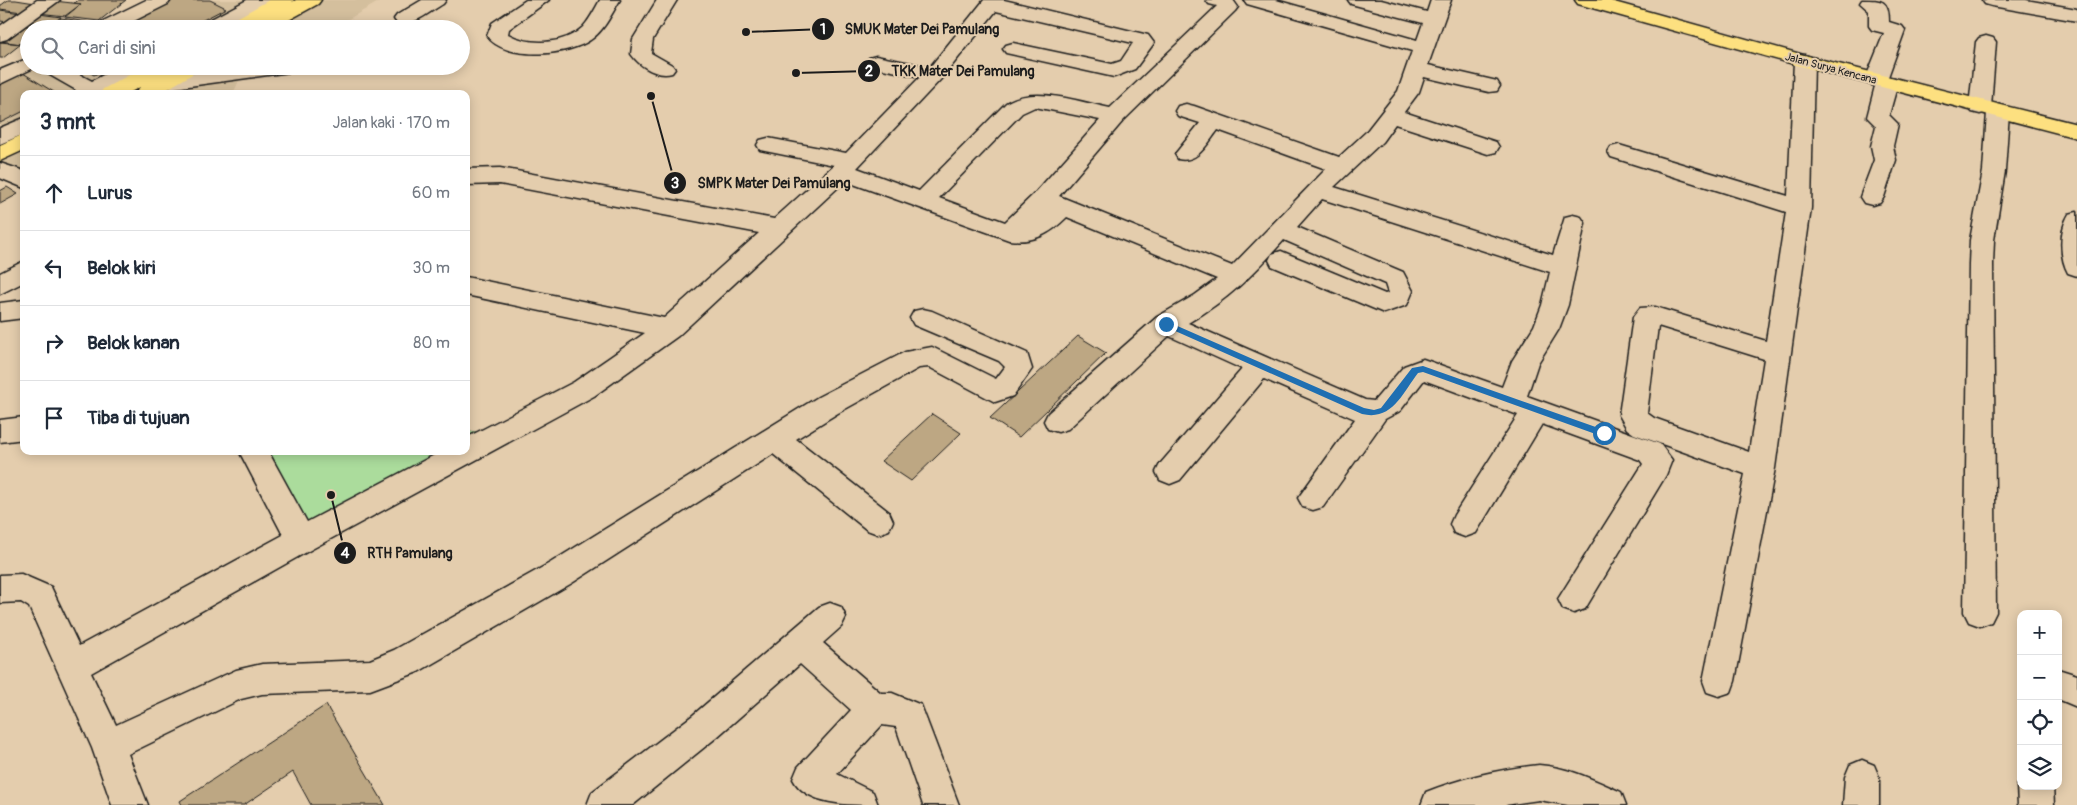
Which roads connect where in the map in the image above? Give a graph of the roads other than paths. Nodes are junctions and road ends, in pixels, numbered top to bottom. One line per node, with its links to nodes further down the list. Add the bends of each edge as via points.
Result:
1 (50, 0): 20 (street)
2 (161, 0): 21 (street)
3 (311, 0): 16 (main road)
4 (436, 0): 19 (street)
5 (539, 0): 6 (street, via 504,23 497,36 523,46 568,43 591,29)
6 (610, 0)
7 (667, 0): 33 (street, via 642,39 641,54)
8 (1216, 0): 48 (street, via 1225,2 1228,7)
9 (1254, 0): 29 (street)
10 (1358, 0): 17 (street)
11 (1585, 0): 30 (main road, Jalan Surya Kencana)
12 (1847, 0): 14 (street)
13 (1992, 0): 18 (street)
14 (1870, 1): 41 (street, via 1878,9 1879,26 1895,30)
15 (993, 2): 28 (street, via 1142,39 1144,43 1128,65 1114,70); 34 (street)
16 (270, 3): 22 (street); 23 (main road); 24 (main road)
17 (1438, 10): 29 (street)
18 (2077, 15)
19 (404, 19)
20 (21, 20)
21 (120, 20)
22 (229, 20)
23 (244, 20)
24 (263, 20)
25 (20, 21): 26 (street)
26 (0, 35)
27 (1986, 42): 46 (street)
28 (1013, 49)
29 (1421, 58): 42 (street); 49 (street, via 1408,92)
30 (1804, 61): 41 (main road, Jalan Surya Kencana); 69 (street)
31 (876, 62): 34 (street)
32 (20, 68): 39 (street)
33 (665, 69)
34 (935, 74): 61 (street)
35 (64, 75): 43 (street)
36 (122, 75): 44 (street)
37 (170, 75): 40 (main road)
38 (209, 75): 40 (street)
39 (0, 78)
40 (155, 81): 45 (main road)
41 (1882, 81): 46 (main road, Jalan Surya Kencana); 66 (street, via 1878,117 1887,124 1882,146 1885,160)
42 (1489, 86)
43 (91, 90)
44 (98, 90)
45 (106, 90)
46 (1989, 109): 52 (main road, Jalan Surya Kencana); 107 (street, via 1994,170 1981,256)
47 (1186, 111): 50 (street)
48 (1116, 116): 67 (street, via 1035,100 1022,102); 68 (street)
49 (1392, 116): 56 (street); 62 (street)
50 (1214, 121): 58 (street); 62 (street)
51 (20, 127): 53 (street)
52 (2077, 133)
53 (0, 137)
54 (768, 144): 61 (street)
55 (20, 145): 60 (main road)
56 (1488, 147)
57 (1619, 152): 69 (street)
58 (1186, 154)
59 (20, 159): 60 (main road)
60 (0, 165): 64 (street)
61 (846, 166): 67 (street); 72 (street)
62 (1341, 166): 65 (street)
63 (470, 176): 72 (street, via 508,177)
64 (20, 178)
65 (1317, 190): 73 (street); 75 (street)
66 (1872, 197)
67 (923, 200): 68 (street, via 1022,234 1038,230)
68 (1054, 203): 78 (street)
69 (1799, 208): 86 (street)
70 (2077, 220): 76 (street, via 2073,248)
71 (1572, 223): 75 (street)
72 (777, 228): 85 (street)
73 (1280, 229): 74 (street, via 1394,278 1402,292 1394,302 1384,304); 78 (street)
74 (1281, 260)
75 (1563, 267): 88 (street, via 1546,329 1525,361)
76 (2077, 267)
77 (20, 272): 79 (street)
78 (1236, 276): 84 (street, via 1204,302)
79 (0, 285)
80 (470, 287): 85 (street)
81 (20, 310): 82 (street)
82 (0, 312)
83 (924, 318): 95 (street, via 1008,354 1018,360 1019,369 1003,389 995,391 932,357 914,359 828,405)
84 (1166, 324): 87 (street); 90 (street)
85 (670, 328): 94 (street, via 584,389)
86 (1778, 354): 99 (street); 99 (street, via 1655,316 1646,317 1634,415 1637,422)
87 (1260, 366): 89 (street); 100 (street)
88 (1523, 405): 89 (street, via 1423,369 1415,371 1384,411); 103 (street); 106 (street, via 1650,452 1658,460)
89 (1374, 414): 101 (street)
90 (1058, 421)
91 (20, 428): 93 (street)
92 (470, 430): 94 (street)
93 (0, 431)
94 (497, 436): 96 (street)
95 (775, 439): 102 (street); 115 (street, via 561,573 406,661 370,675 262,679 236,685)
96 (470, 450)
97 (255, 455): 104 (street)
98 (461, 455): 104 (street)
99 (1761, 468): 111 (street)
100 (1170, 472)
101 (1313, 498)
102 (878, 521)
103 (1465, 524)
104 (301, 540): 110 (street)
105 (0, 589): 110 (street, via 28,588 40,597)
106 (1574, 599)
107 (1980, 612)
108 (830, 617): 109 (street)
109 (800, 643): 114 (street); 119 (street, via 705,726)
110 (73, 666): 115 (street)
111 (1719, 680)
112 (2062, 685): 113 (street)
113 (2077, 691)
114 (874, 709): 120 (street, via 810,779); 121 (street, via 892,709 909,716)
115 (108, 746): 118 (street)
116 (2035, 790): 124 (street)
117 (1518, 795): 122 (street); 123 (street, via 1548,782)
118 (130, 805)
119 (605, 805)
120 (860, 805)
121 (941, 805)
122 (1439, 805)
123 (1608, 805)
124 (2036, 805)

